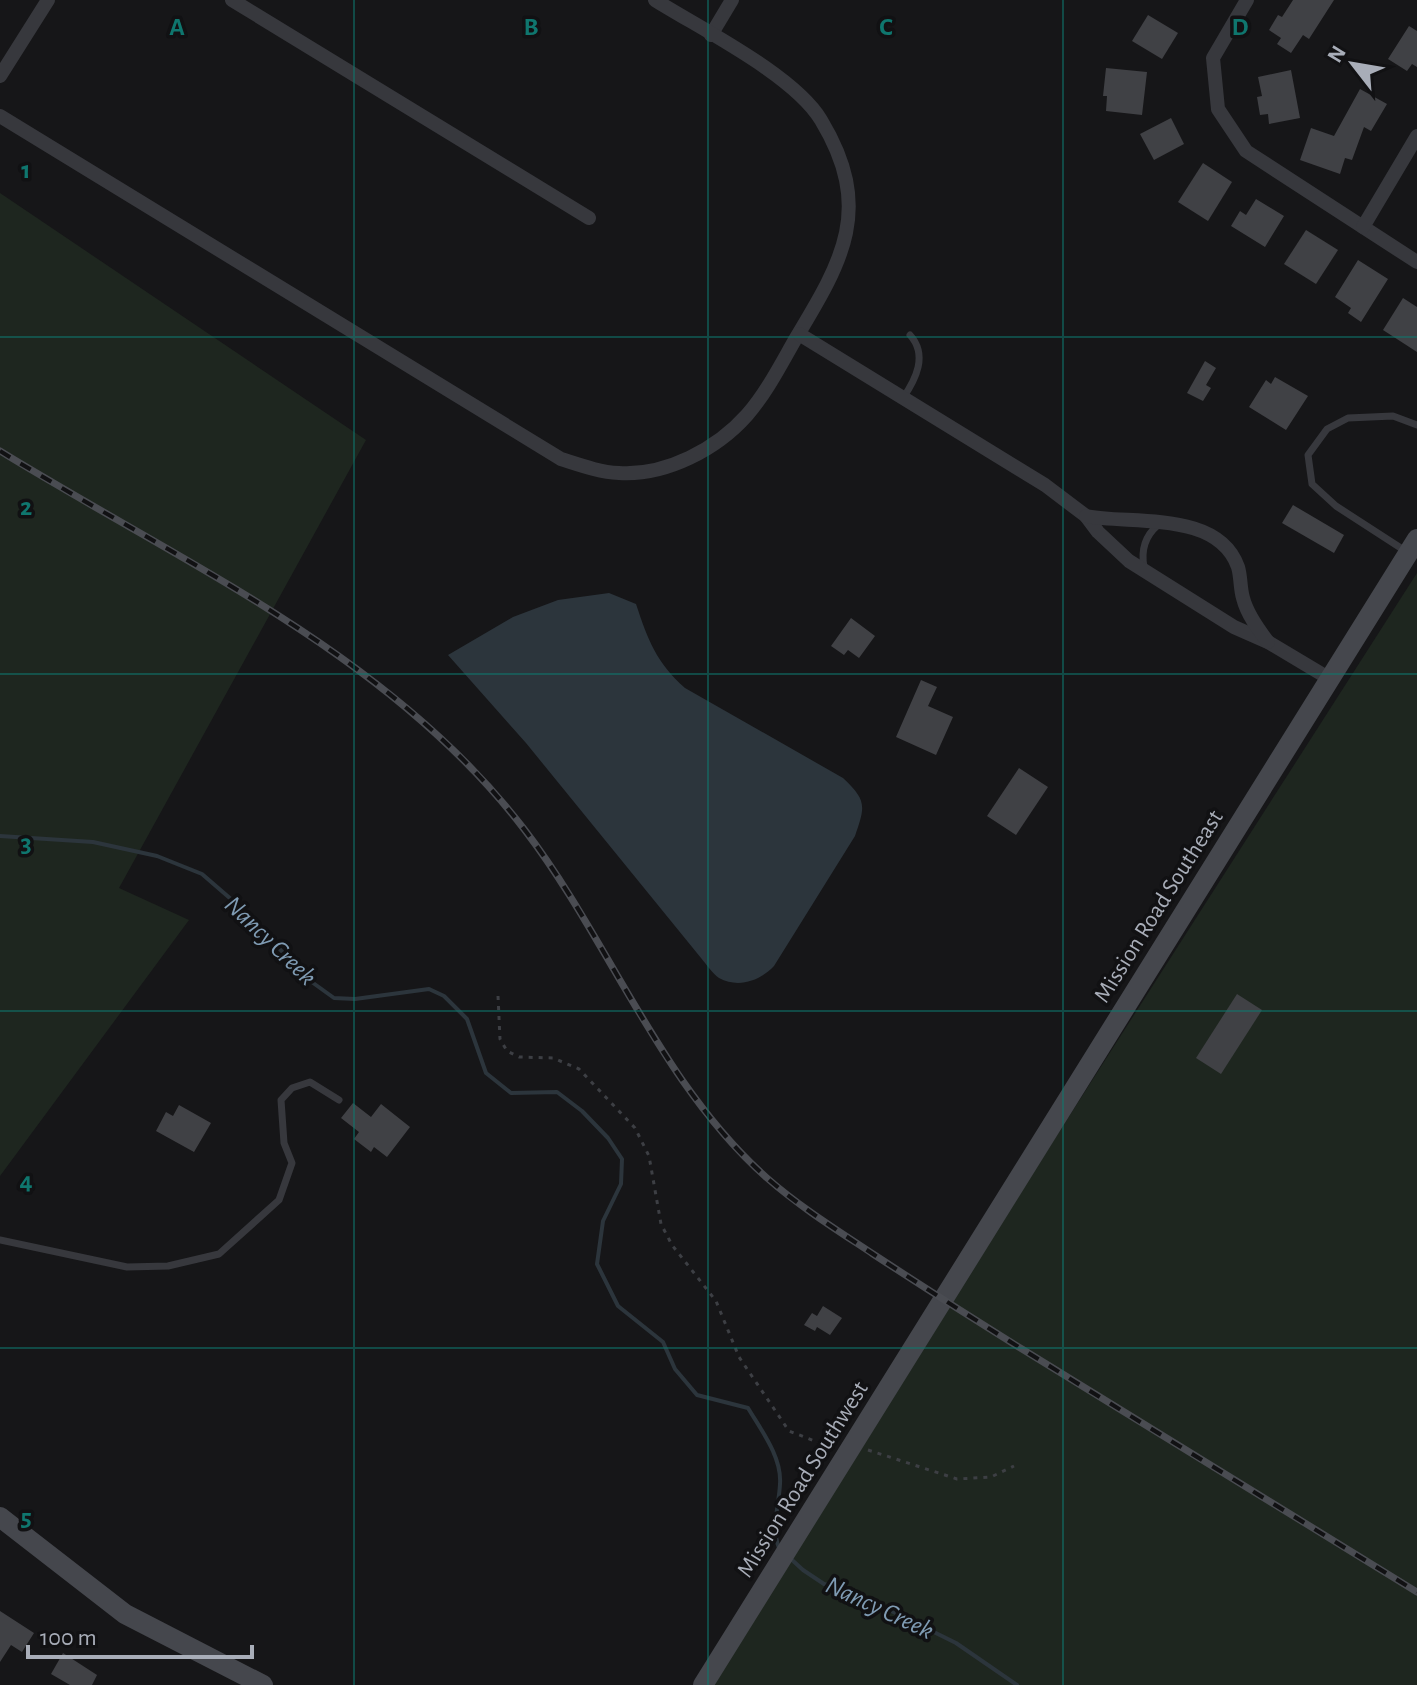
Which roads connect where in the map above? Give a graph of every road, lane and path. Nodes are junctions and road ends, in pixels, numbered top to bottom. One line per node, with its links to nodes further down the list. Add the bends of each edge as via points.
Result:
1 (48, 0): 7 (street)
2 (232, 0): 10 (street)
3 (655, 0): 6 (street)
4 (732, 0): 6 (street)
5 (1247, 0): 11 (street, via 1213,58 1218,109 1246,151)
6 (711, 35): 13 (street, via 807,101 839,156 849,204 844,243 832,278)
7 (0, 76)
8 (0, 116): 13 (street, via 561,459 590,469 655,470 723,438 747,416)
9 (1417, 136): 11 (street)
10 (589, 218)
11 (1363, 227): 12 (street)
12 (1417, 262)
13 (799, 334): 15 (street)
14 (910, 335): 15 (lane, via 920,351 919,363)
15 (903, 398): 17 (street)
16 (1417, 425): 19 (lane, via 1393,416 1348,418 1327,429 1308,455 1312,484 1336,506)
17 (1086, 516): 18 (street); 20 (street, via 1112,547)
18 (1163, 521): 20 (lane, via 1148,536); 21 (street, via 1192,528 1231,554 1244,603)
19 (1413, 546): 22 (main road, Mission Road Southeast)
20 (1146, 572): 21 (street)
21 (1268, 642): 22 (street)
22 (1330, 679): 26 (main road, Mission Road Southeast)
23 (498, 996): 27 (path, via 500,1039 507,1051 519,1057 553,1058 579,1069 635,1128 649,1156 661,1224 716,1301 739,1357 789,1431)
24 (339, 1100): 25 (lane, via 310,1082 292,1088 281,1100 284,1143 292,1163 279,1200 219,1254 168,1266 127,1267)
25 (0, 1240)
26 (944, 1301): 27 (main road, Mission Road Southwest)
27 (851, 1449): 28 (path, via 957,1479 991,1477); 31 (main road, Mission Road Southwest)
28 (1014, 1466)
29 (0, 1517): 30 (main road, via 125,1614)
30 (263, 1685)
31 (703, 1685)

